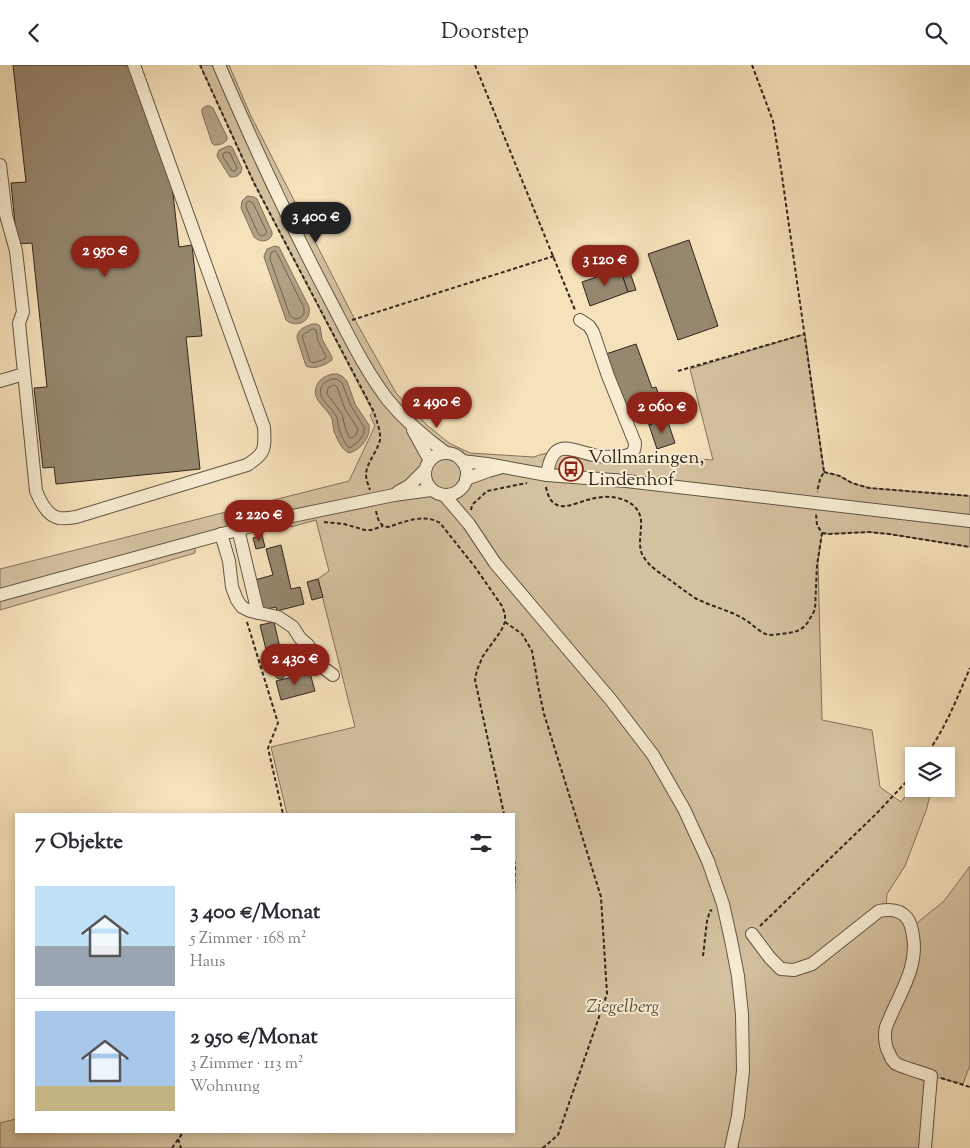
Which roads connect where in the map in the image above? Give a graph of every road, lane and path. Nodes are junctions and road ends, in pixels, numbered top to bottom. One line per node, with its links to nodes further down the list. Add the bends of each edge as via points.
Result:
1 (134, 65): 12 (street, via 264,427 265,446 259,458 247,465 76,517 57,518 42,505 36,491)
2 (200, 65): 28 (path, via 254,183 374,412 380,439 366,475)
3 (219, 65): 9 (street, via 261,162)
4 (475, 65): 7 (path)
5 (752, 65): 10 (path, via 776,136)
6 (0, 165): 12 (street, via 6,215 16,251 23,312 19,323)
7 (554, 256): 8 (path); 9 (path)
8 (580, 320): 20 (street, via 593,332 636,448 632,454 611,457 560,449 551,458)
9 (343, 323): 14 (street, via 387,399)
10 (805, 334): 11 (path); 19 (path)
11 (678, 371)
12 (24, 374): 13 (street)
13 (0, 381)
14 (411, 426): 15 (street); 17 (street)
15 (446, 453): 16 (street); 17 (street)
16 (462, 461): 18 (street); 21 (street)
17 (428, 465): 23 (street, via 425,477); 25 (street, via 410,486)
18 (504, 467): 20 (street); 21 (street)
19 (824, 472): 27 (path, via 869,488); 29 (path, via 817,489)
20 (547, 475): 29 (street); 35 (path, via 547,492 560,506 610,497 634,507 642,524 641,553 650,565 696,598 743,618 766,634 798,632 813,614)
21 (466, 479): 24 (street)
22 (531, 482): 32 (path, via 487,491 472,505)
23 (431, 490): 25 (street); 26 (street)
24 (459, 491): 26 (street); 32 (street)
25 (394, 495): 28 (street)
26 (445, 496): 32 (street)
27 (970, 496)
28 (373, 499): 33 (path); 34 (street)
29 (816, 503): 30 (street); 35 (path, via 816,525)
30 (970, 521)
31 (324, 522): 33 (path, via 365,530)
32 (469, 524): 60 (street, via 495,563 653,755 684,809 708,861 731,940 742,1014 743,1071)
33 (383, 526): 43 (path, via 427,518 440,523 502,606)
34 (238, 529): 36 (street); 38 (street)
35 (822, 533): 37 (path, via 889,534)
36 (222, 534): 39 (street); 40 (street)
37 (970, 547)
38 (245, 557): 39 (street); 42 (street)
39 (229, 561): 41 (street, via 232,587)
40 (0, 595)
41 (242, 607): 42 (street); 48 (path, via 278,723 268,748)
42 (258, 613): 45 (street, via 278,617 293,627 318,664)
43 (505, 622): 49 (path, via 483,656 475,680); 59 (path, via 522,633 532,651 544,714 601,897 607,994 558,1135)
44 (970, 668): 46 (path)
45 (333, 675)
46 (932, 747)
47 (905, 782): 51 (path)
48 (283, 813)
49 (504, 813)
50 (707, 921): 52 (path)
51 (752, 934): 53 (street, via 781,969 794,970 812,964 879,911 899,911 912,927 914,956 886,1028 886,1042 896,1064)
52 (703, 956)
53 (931, 1076): 54 (path); 61 (street)
54 (970, 1087)
55 (182, 1133): 56 (path)
56 (178, 1139): 57 (path); 58 (path)
57 (172, 1148)
58 (181, 1148)
59 (540, 1148)
60 (731, 1148)
61 (925, 1148)

